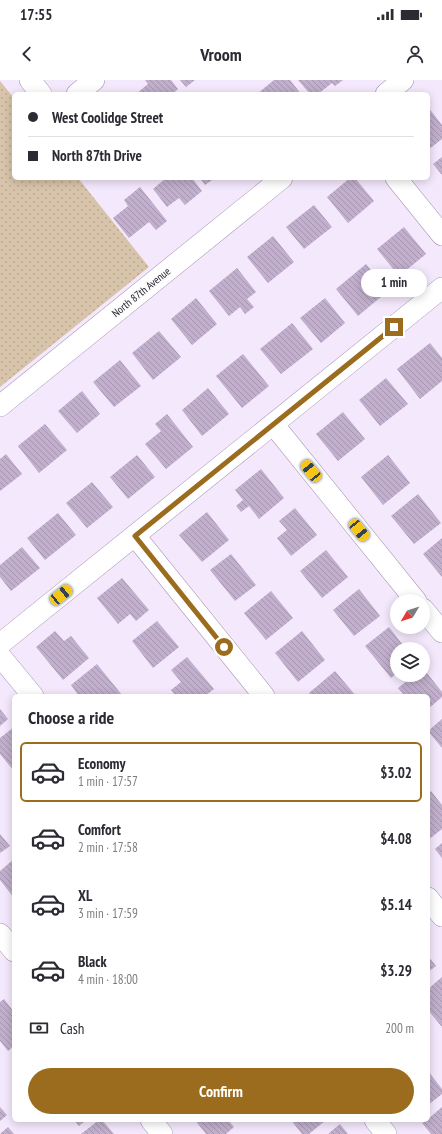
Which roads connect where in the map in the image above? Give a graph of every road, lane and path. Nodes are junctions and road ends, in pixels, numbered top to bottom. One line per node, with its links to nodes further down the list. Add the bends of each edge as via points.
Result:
1 (30, 80): 4 (street)
2 (94, 80): 5 (street)
3 (403, 80): 6 (street)
4 (39, 92)
5 (79, 92)
6 (388, 92)
7 (280, 180): 11 (street, North 87th Avenue)
8 (398, 180): 9 (street)
9 (442, 235)
10 (442, 288): 12 (street)
11 (0, 406)
12 (273, 424): 13 (street); 14 (street)
13 (135, 536): 17 (street); 20 (street)
14 (410, 594)
15 (430, 617): 16 (street)
16 (442, 632)
17 (0, 644)
18 (0, 656): 19 (street)
19 (31, 694)
20 (262, 694)
21 (430, 901): 22 (street)
22 (442, 916)
23 (0, 934): 24 (street)
24 (12, 949)
25 (153, 1122): 27 (street)
26 (377, 1122): 28 (street)
27 (162, 1134)
28 (386, 1134)

